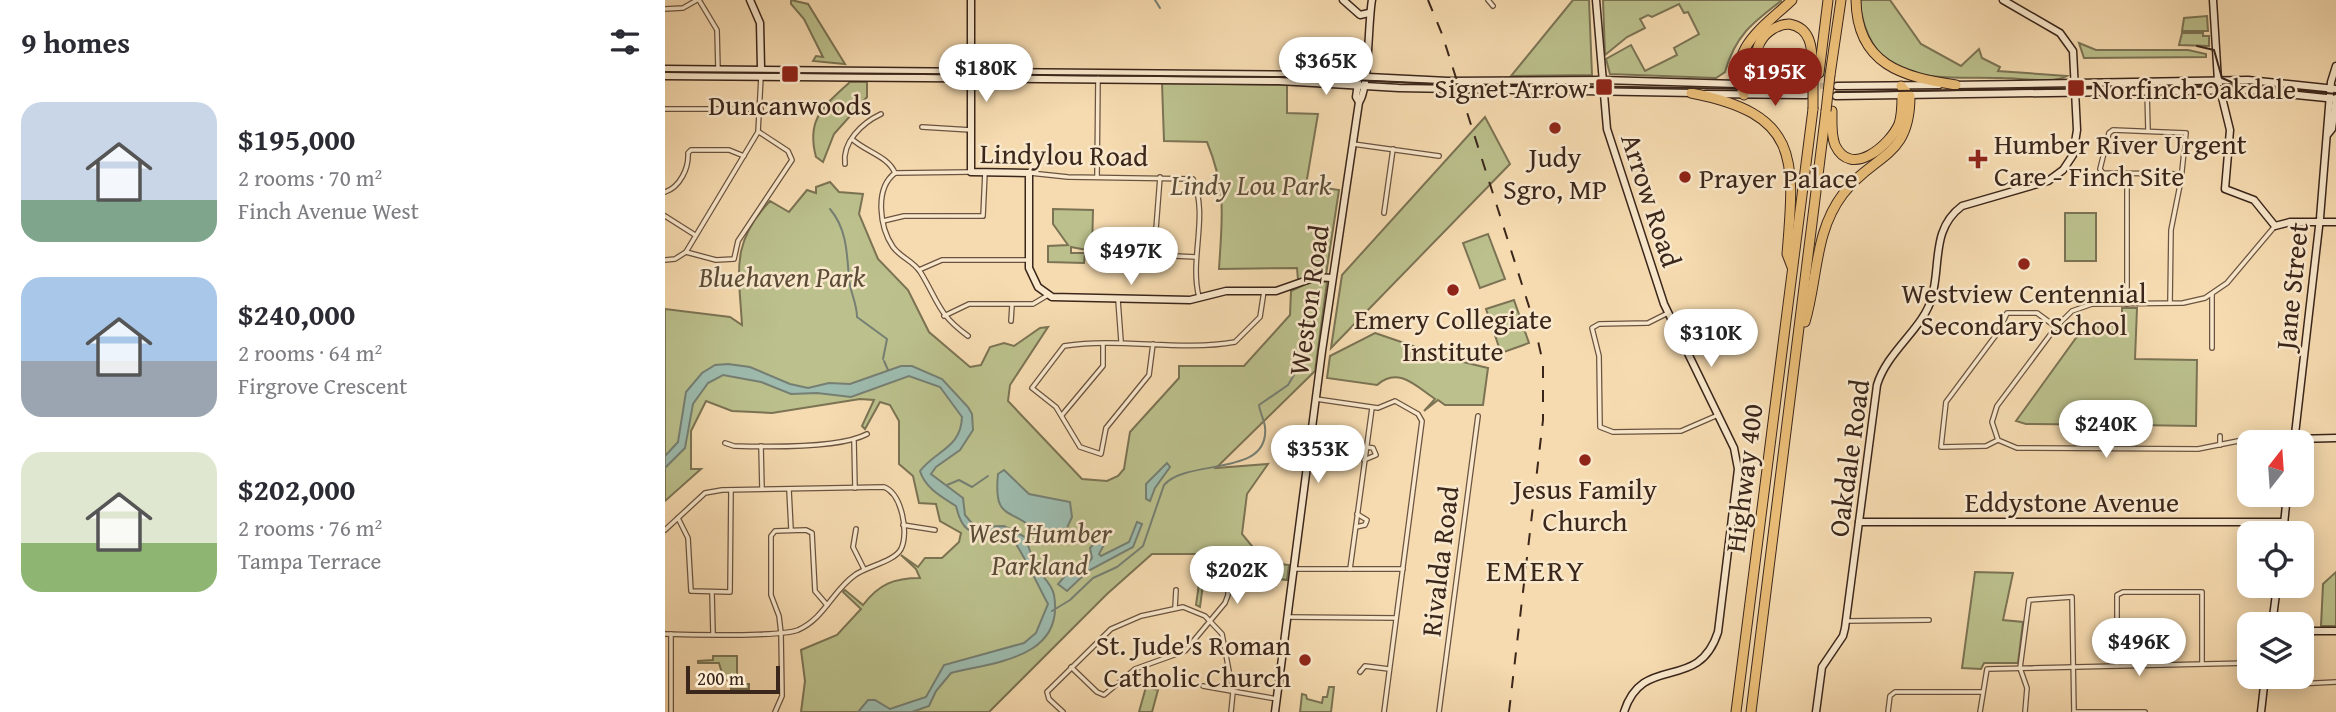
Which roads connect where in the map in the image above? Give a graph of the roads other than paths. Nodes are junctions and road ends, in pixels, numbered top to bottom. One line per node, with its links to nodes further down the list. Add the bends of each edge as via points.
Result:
1 (698, 0): 15 (street, via 683,8); 20 (street, via 717,30)
2 (750, 0): 18 (main road, via 760,23)
3 (971, 0): 21 (main road)
4 (1343, 0): 16 (main road, via 1358,13)
5 (1372, 0): 16 (main road, Weston Road)
6 (1488, 0): 14 (street)
7 (1596, 0): 29 (main road, Arrow Road)
8 (1792, 0): 38 (highway, via 1745,44 1740,68)
9 (1828, 0): 23 (highway, Highway 400)
10 (1841, 0): 50 (highway, bridge)
11 (1856, 0): 32 (highway, via 1862,33 1880,60 1912,78)
12 (2003, 0): 31 (main road, Oakdale Road, via 2067,41 2073,51)
13 (2213, 0): 30 (main road)
14 (1493, 6)
15 (665, 9)
16 (1368, 13): 25 (main road, Weston Road)
17 (2336, 65): 37 (main road, Jane Street)
18 (761, 68): 20 (main road); 21 (main road); 26 (street)
19 (665, 69): 20 (main road)
20 (718, 69)
21 (971, 70): 22 (main road); 27 (main road)
22 (1099, 72): 25 (main road); 28 (street)
23 (1816, 72): 34 (highway, via 1806,33 1794,24 1774,27 1759,44 1757,62 1766,76); 82 (highway, Highway 400, bridge)
24 (665, 76): 26 (main road)
25 (1363, 76): 29 (main road, via 1448,81); 33 (main road, Weston Road)
26 (761, 78): 27 (main road); 49 (street)
27 (971, 80): 28 (main road); 53 (main road)
28 (1098, 80): 33 (main road); 68 (street)
29 (1603, 80): 38 (main road); 40 (main road, Arrow Road)
30 (2218, 81): 31 (main road); 37 (main road); 39 (main road)
31 (2076, 82): 32 (main road); 42 (main road, Oakdale Road)
32 (1956, 85): 44 (main road)
33 (1361, 86): 40 (main road); 57 (main road, Weston Road)
34 (1789, 86): 35 (main road); 38 (main road)
35 (1809, 86)
36 (1837, 86): 44 (main road)
37 (2333, 88): 47 (main road, Jane Street)
38 (1743, 90): 43 (main road); 45 (main road)
39 (2219, 90): 41 (main road); 47 (main road); 76 (main road, via 2229,130 2225,188 2254,200)
40 (1604, 91): 43 (main road); 93 (main road, Arrow Road, via 1607,129)
41 (2147, 91): 42 (main road); 54 (street)
42 (2076, 92): 44 (main road); 133 (main road, Oakdale Road, via 2073,155 2063,170 2048,181 1967,204 1952,213 1945,225 1939,238 1932,299 1880,373)
43 (1692, 93): 82 (highway, via 1745,106 1762,117 1786,148 1791,164 1787,254)
44 (1904, 93): 46 (main road); 50 (highway, via 1895,132 1880,150 1861,159 1842,154 1835,145); 100 (highway, via 1909,122 1898,144 1844,192 1823,230 1806,319)
45 (1806, 95)
46 (1836, 96)
47 (2334, 98): 74 (main road, Jane Street)
48 (665, 109): 49 (street)
49 (761, 109): 55 (street)
50 (1829, 111): 100 (highway, Highway 400)
51 (881, 114): 56 (street)
52 (922, 127): 53 (street)
53 (971, 130): 62 (main road)
54 (2148, 130): 66 (street, via 2109,133 2101,171); 67 (street, via 2186,133)
55 (758, 132): 59 (street); 78 (street, via 788,151 792,160 738,242 734,259 716,260)
56 (851, 139): 61 (street, via 844,151); 64 (street, via 886,160)
57 (1353, 144): 58 (street); 84 (main road, Weston Road)
58 (1393, 149): 60 (street); 71 (street)
59 (744, 156): 70 (street, via 729,150 691,150 676,186); 77 (street)
60 (1439, 156)
61 (845, 164)
62 (971, 172): 63 (main road, Lindylou Road); 64 (street, Lindylou Road)
63 (985, 172): 65 (main road, Lindylou Road); 73 (street, via 983,216 904,216)
64 (895, 173): 73 (street, via 886,183)
65 (1029, 173): 68 (street, Lindylou Road); 81 (main road)
66 (2127, 174): 67 (street); 90 (street)
67 (2182, 174): 91 (street, via 2171,230)
68 (1097, 177): 69 (street, Lindylou Road)
69 (1160, 177): 79 (street, Lindylou Road, via 1194,181 1200,227); 79 (street, via 1154,255)
70 (665, 192)
71 (1384, 213)
72 (665, 216): 77 (street)
73 (883, 221): 83 (street, via 893,247)
74 (2319, 222): 75 (main road); 76 (main road); 105 (main road, Jane Street)
75 (2336, 222)
76 (2275, 226): 87 (street)
77 (695, 235): 78 (street)
78 (686, 252): 80 (street)
79 (1196, 257): 88 (street, Lindylou Road)
80 (665, 260)
81 (1028, 260): 83 (street, via 942,260); 86 (main road, via 1034,280)
82 (1792, 268): 186 (highway, Highway 400)
83 (919, 270): 94 (street)
84 (1332, 278): 85 (main road, via 1316,277 1286,289); 109 (main road, Weston Road)
85 (1264, 291): 88 (main road, via 1226,291); 103 (street, via 1260,317 1235,342)
86 (1048, 295): 89 (main road, via 1063,300); 92 (street, via 1037,303)
87 (2212, 295): 91 (street); 106 (street)
88 (1199, 299): 89 (main road)
89 (1118, 300): 101 (street)
90 (2126, 303): 91 (street); 97 (street, via 2083,306 2067,314)
91 (2170, 303)
92 (1012, 305): 94 (street, via 969,304); 95 (street)
93 (1668, 313): 98 (main road, Arrow Road); 112 (street, via 1648,323 1592,328 1598,356 1600,427 1613,432 1681,431)
94 (944, 316): 99 (street)
95 (1011, 321)
96 (1720, 321): 98 (street)
97 (2056, 327): 118 (street, via 1995,408 1992,422); 118 (street, via 2038,313 2007,313 1946,402 1941,447 1986,446)
98 (1679, 335): 112 (main road, Arrow Road)
99 (968, 337)
100 (1798, 337): 187 (highway, Highway 400)
101 (1121, 341): 102 (street); 103 (street)
102 (1103, 344): 111 (street, via 1102,368); 111 (street, via 1065,346 1032,388)
103 (1153, 344): 111 (street, via 1149,375 1108,424 1101,454 1078,444)
104 (2297, 344): 105 (street)
105 (2306, 345): 108 (main road, Jane Street)
106 (2212, 348)
107 (2293, 375): 108 (street)
108 (2302, 376): 114 (main road, Jane Street)
109 (1316, 399): 110 (street); 142 (main road, Weston Road)
110 (1372, 407): 125 (street); 144 (street, via 1383,408 1395,401 1422,421)
111 (1062, 415)
112 (1719, 415): 185 (main road, Arrow Road, via 1738,469 1715,640 1708,654 1691,668 1663,673 1643,683)
113 (1478, 416): 184 (street, Rivalda Road)
114 (2295, 430)
115 (867, 434): 120 (street)
116 (2220, 436): 123 (street)
117 (2336, 438): 119 (main road)
118 (1998, 440): 123 (street, via 2017,448 2198,449)
119 (2314, 440)
120 (853, 441): 124 (street); 127 (street)
121 (2237, 441): 123 (street)
122 (725, 443): 124 (street)
123 (2220, 445)
124 (761, 446): 129 (street)
125 (1366, 447): 126 (street); 126 (street, via 1376,455)
126 (1364, 460): 131 (street)
127 (855, 488): 130 (street); 135 (street, via 890,490)
128 (731, 489): 129 (street); 132 (street, via 709,491); 147 (street, via 731,589)
129 (762, 489): 130 (street)
130 (789, 489): 137 (street)
131 (1357, 514): 136 (street); 136 (street, via 1367,520 1366,526)
132 (678, 518): 139 (street); 147 (street, via 688,538 691,591)
133 (1859, 522): 134 (main road, Eddystone Avenue); 154 (main road, Oakdale Road)
134 (2237, 522)
135 (903, 525): 140 (street); 141 (street, via 897,554)
136 (1356, 527): 143 (street)
137 (791, 529): 148 (street, via 812,533 815,591); 158 (street, via 771,536 771,595)
138 (856, 529): 141 (street, via 853,547)
139 (665, 530)
140 (935, 530)
141 (864, 569): 148 (street, via 844,583)
142 (1294, 569): 143 (street); 150 (main road, Weston Road)
143 (1350, 569): 144 (street)
144 (1403, 569): 151 (street)
145 (1228, 579): 153 (street, via 1229,596)
146 (1176, 590): 149 (street)
147 (712, 593): 157 (street)
148 (827, 605): 158 (street, via 809,624)
149 (1175, 608): 153 (street, via 1193,610); 166 (street, via 1111,629)
150 (1287, 617): 151 (street); 177 (main road, Weston Road)
151 (1396, 618): 169 (street)
152 (1929, 620): 154 (street)
153 (1211, 621): 166 (street, via 1185,651 1135,669 1104,695); 175 (street, via 1224,638)
154 (1846, 621): 188 (main road, Oakdale Road, via 1843,636 1822,667)
155 (2314, 631): 156 (main road)
156 (2336, 631)
157 (713, 633): 158 (street); 160 (street)
158 (781, 633): 179 (street, via 782,696)
159 (665, 634): 160 (street)
160 (671, 634): 178 (street)
161 (2160, 636): 164 (street)
162 (2237, 663): 163 (street)
163 (2202, 664): 164 (street); 165 (street, via 2202,592 2123,592 2117,595)
164 (2161, 665): 165 (street)
165 (2117, 666): 167 (street)
166 (1071, 667): 180 (street, via 1047,692)
167 (2074, 667): 168 (street); 168 (street, via 2074,598 2031,597); 192 (street)
168 (2019, 668): 176 (street, via 1987,669); 191 (street, via 2027,688)
169 (1390, 669): 170 (street, via 1365,666); 183 (street)
170 (1360, 672)
171 (2336, 682): 172 (street)
172 (2314, 683)
173 (1203, 686): 175 (street)
174 (2264, 689): 195 (main road)
175 (1233, 692): 177 (street); 181 (street)
176 (1982, 692): 189 (street, via 1895,692); 190 (street)
177 (1277, 699): 182 (main road, Weston Road)
178 (671, 712)
179 (775, 712)
180 (1063, 712)
181 (1231, 712)
182 (1275, 712)
183 (1384, 712)
184 (1439, 712)
185 (1624, 712)
186 (1736, 712)
187 (1751, 712)
188 (1816, 712)
189 (1888, 712)
190 (1980, 712)
191 (2025, 712)
192 (2074, 712): 193 (street)
193 (2117, 712): 194 (street)
194 (2145, 712)
195 (2261, 712)

